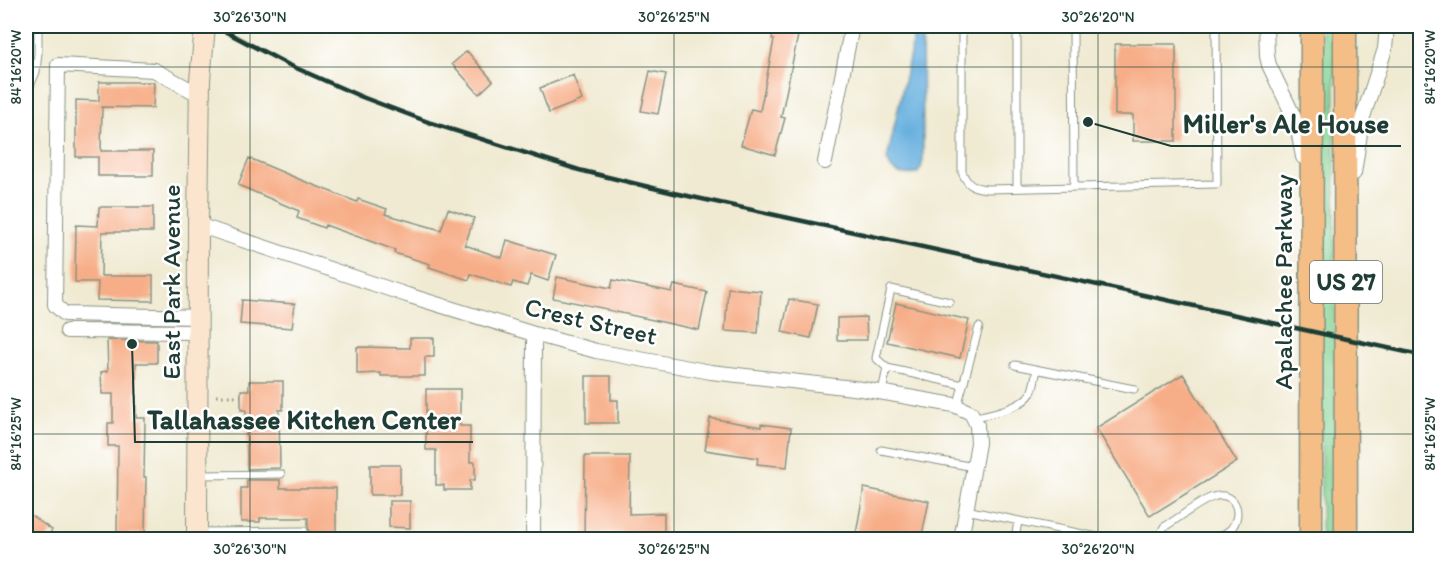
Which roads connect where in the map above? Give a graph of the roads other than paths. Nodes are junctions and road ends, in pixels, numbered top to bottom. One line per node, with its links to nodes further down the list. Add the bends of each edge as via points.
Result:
1 (38, 26): 13 (lane, via 36,72)
2 (205, 26): 12 (street, East Park Avenue)
3 (852, 26): 14 (street)
4 (962, 26): 16 (lane, via 962,172 973,187)
5 (1017, 26): 16 (lane)
6 (1073, 26): 15 (lane)
7 (1216, 26): 15 (lane, via 1217,184)
8 (1266, 26): 19 (street, via 1269,65 1290,106 1302,148)
9 (1312, 26): 19 (main road, Apalachee Parkway / US 27)
10 (1345, 26): 18 (main road, US 27)
11 (1387, 26): 18 (street, via 1385,49 1359,137)
12 (200, 87): 17 (street, East Park Avenue); 21 (street, via 154,70 58,65 55,305 65,314)
13 (26, 95)
14 (825, 162)
15 (1074, 187): 16 (lane)
16 (1017, 188)
17 (198, 225): 21 (street, East Park Avenue); 24 (street, Crest Street)
18 (1346, 277): 31 (main road, US 27)
19 (1311, 279): 48 (main road, Apalachee Parkway / US 27)
20 (950, 302): 26 (lane, via 891,289 876,358)
21 (198, 324): 23 (street); 37 (street, East Park Avenue)
22 (979, 327): 28 (lane)
23 (68, 331)
24 (534, 334): 30 (street, Crest Street, via 596,351 711,372); 42 (street)
25 (1015, 365): 27 (lane)
26 (887, 368): 28 (lane); 30 (lane)
27 (1037, 370): 29 (lane); 33 (lane, via 1032,392 1025,401)
28 (963, 385): 32 (lane)
29 (1134, 389)
30 (882, 392): 32 (street, Crest Street)
31 (1346, 406): 49 (main road, US 27); 50 (main road)
32 (957, 407): 33 (street, Crest Street, via 971,413)
33 (975, 422): 35 (street, via 978,443)
34 (881, 450): 35 (lane)
35 (974, 466): 38 (street)
36 (281, 474): 37 (lane)
37 (197, 475): 41 (street, East Park Avenue)
38 (966, 510): 39 (lane); 43 (street)
39 (1018, 521): 44 (lane); 45 (lane)
40 (304, 531): 41 (lane)
41 (197, 536)
42 (533, 540)
43 (961, 540)
44 (1015, 540)
45 (1112, 540)
46 (1159, 540): 47 (lane, via 1164,527 1211,497 1222,495 1236,505 1237,518 1230,530)
47 (1215, 540)
48 (1311, 540)
49 (1346, 540)
50 (1358, 540)

